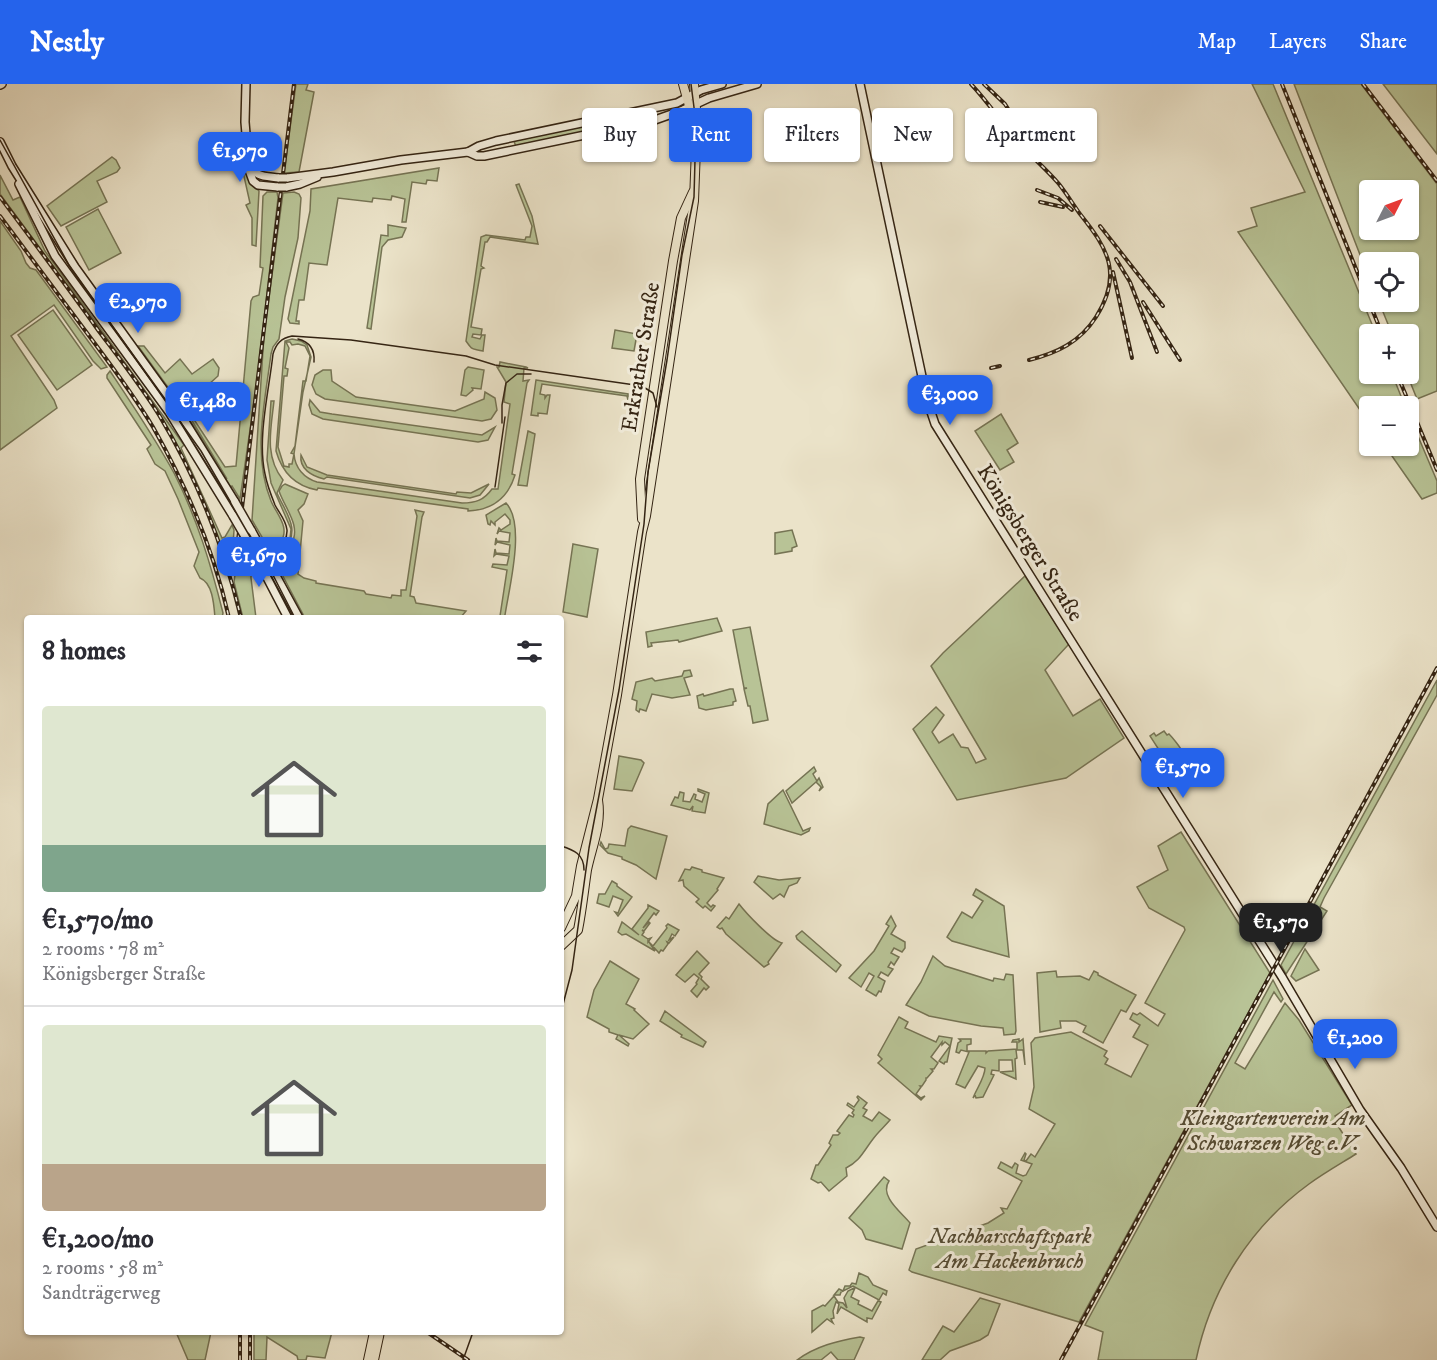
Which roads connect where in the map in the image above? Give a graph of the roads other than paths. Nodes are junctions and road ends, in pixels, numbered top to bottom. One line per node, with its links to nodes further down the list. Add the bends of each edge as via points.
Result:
1 (246, 84): 14 (main road)
2 (683, 84): 9 (main road, Erkrather Straße)
3 (757, 84): 7 (main road)
4 (860, 84): 24 (main road, Königsberger Straße, via 935,424)
5 (720, 85): 6 (main road); 7 (main road)
6 (696, 88): 9 (main road, Erkrather Straße)
7 (718, 95): 9 (main road)
8 (662, 106): 9 (main road); 10 (main road, via 657,112); 12 (main road)
9 (689, 106): 10 (main road); 21 (main road, Erkrather Straße, via 697,122 693,191 681,218 648,425 640,481 642,532)
10 (662, 117): 12 (main road)
11 (0, 142): 16 (main road)
12 (507, 145): 13 (main road, via 479,146); 13 (main road, via 484,156)
13 (468, 152): 15 (main road)
14 (249, 161): 15 (main road, bridge, via 254,171 264,177); 15 (main road, via 251,177 262,187 300,184)
15 (328, 173)
16 (30, 200): 18 (main road); 19 (main road, bridge, via 55,256 169,412 251,547)
17 (44, 204): 18 (main road)
18 (75, 267): 20 (main road, bridge, via 182,416)
19 (286, 615)
20 (297, 615)
21 (597, 803): 22 (main road, via 576,896); 23 (main road, via 600,815 587,869 579,930)
22 (564, 922)
23 (564, 943)
24 (1392, 1158): 25 (main road); 26 (main road)
25 (1437, 1227)
26 (1437, 1234)
27 (374, 1335): 29 (main road)
28 (379, 1335): 29 (main road)
29 (373, 1349): 30 (main road); 31 (main road)
30 (368, 1360)
31 (374, 1360)

